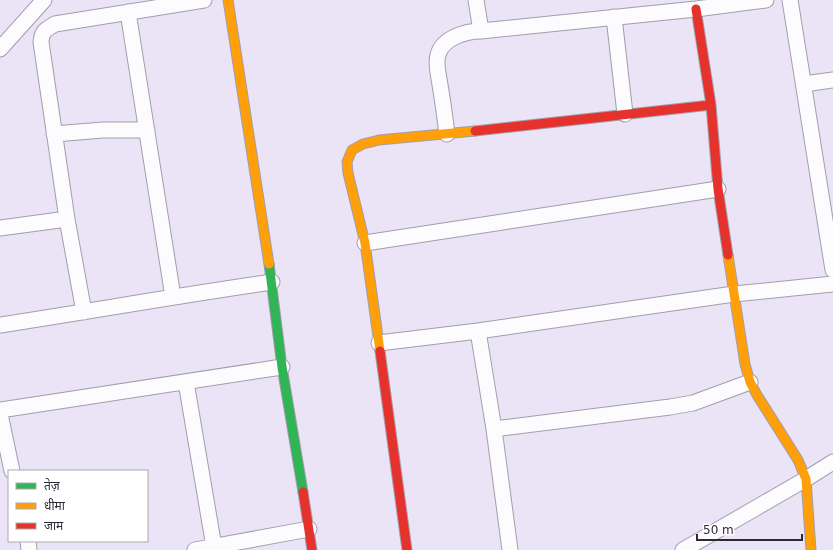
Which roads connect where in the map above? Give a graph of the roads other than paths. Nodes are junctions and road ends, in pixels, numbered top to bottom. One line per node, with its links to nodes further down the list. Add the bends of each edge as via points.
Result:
1 (44, 0): 11 (street)
2 (204, 0): 8 (street)
3 (228, 0): 24 (street)
4 (476, 0): 10 (street)
5 (766, 0): 7 (street)
6 (790, 0): 13 (street)
7 (696, 9): 9 (street); 14 (street)
8 (128, 12): 16 (street); 17 (street, via 55,24 42,34)
9 (614, 17): 10 (street); 15 (street)
10 (481, 32): 18 (street, via 472,31 452,38 444,44 438,54 437,68)
11 (0, 49)
12 (833, 80): 13 (street)
13 (804, 84): 23 (street)
14 (710, 105): 15 (street); 19 (street)
15 (625, 114): 18 (street)
16 (147, 130): 17 (street); 27 (street)
17 (54, 134): 20 (street)
18 (448, 134): 22 (street, via 379,140 362,144 352,150 347,162 348,173)
19 (718, 189): 22 (street); 26 (street)
20 (67, 219): 21 (street); 28 (street)
21 (0, 228)
22 (365, 243): 31 (street)
23 (833, 270)
24 (272, 282): 27 (street); 32 (street)
25 (833, 284): 26 (street)
26 (734, 294): 30 (street); 34 (street)
27 (173, 297): 28 (street)
28 (84, 312): 29 (street)
29 (0, 325)
30 (478, 331): 31 (street); 37 (street)
31 (379, 343): 45 (street)
32 (282, 367): 33 (street); 41 (street)
33 (186, 382): 35 (street); 42 (street)
34 (750, 382): 37 (street, via 693,403); 40 (street, via 798,460)
35 (0, 410)
36 (0, 414): 39 (street)
37 (494, 429): 46 (street)
38 (833, 462): 40 (street)
39 (12, 470)
40 (806, 479): 47 (street); 48 (street)
41 (309, 529): 42 (street); 44 (street)
42 (214, 547): 43 (street)
43 (195, 550)
44 (312, 550)
45 (406, 550)
46 (510, 550)
47 (683, 550)
48 (811, 550)

